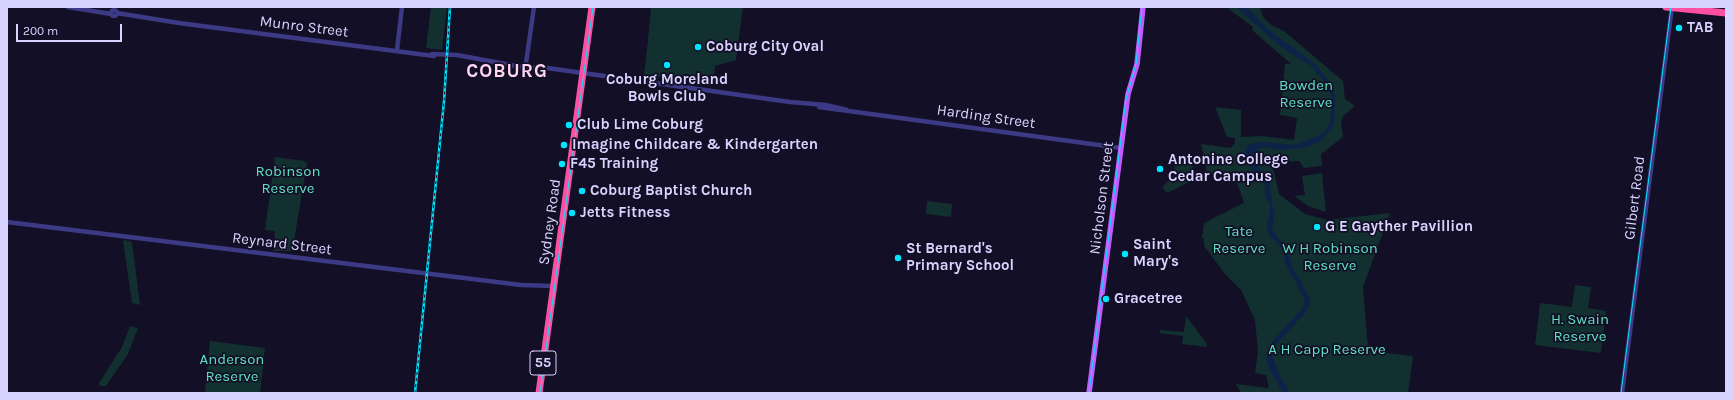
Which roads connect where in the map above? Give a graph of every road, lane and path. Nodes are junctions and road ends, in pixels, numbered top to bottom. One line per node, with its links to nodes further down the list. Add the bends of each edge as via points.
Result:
1 (68, 7): 9 (street, Munro Street)
2 (402, 7): 8 (street)
3 (534, 7): 11 (street)
4 (592, 7): 12 (highway, Sydney Road / 55)
5 (1143, 7): 13 (main road, Nicholson Street)
6 (1670, 7): 7 (highway); 18 (street, Gilbert Road)
7 (1726, 13)
8 (399, 33): 9 (street); 10 (street, via 403,48)
9 (397, 50): 10 (street, Munro Street)
10 (418, 52): 11 (street, Munro Street)
11 (527, 64): 12 (street, Munro Street)
12 (583, 73): 13 (street, Harding Street); 15 (highway, Sydney Road / 55)
13 (1121, 148): 17 (main road, Nicholson Street)
14 (7, 222): 15 (street, Reynard Street, via 521,285)
15 (554, 286): 16 (highway, Sydney Road / 55)
16 (539, 393)
17 (1089, 393)
18 (1622, 393)

